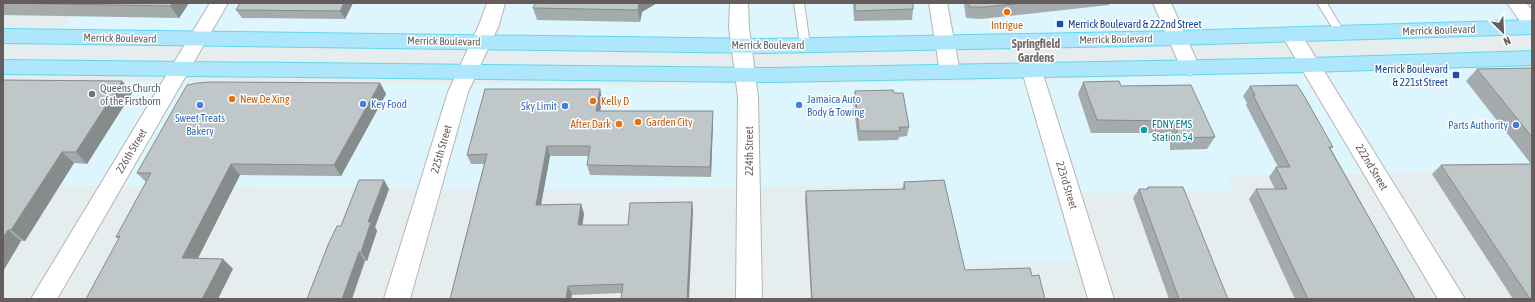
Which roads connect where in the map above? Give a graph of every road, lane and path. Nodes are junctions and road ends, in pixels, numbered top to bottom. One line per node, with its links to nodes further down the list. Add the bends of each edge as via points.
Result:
1 (219, 3): 15 (street, 226th Street)
2 (496, 3): 16 (street, 225th Street)
3 (739, 3): 18 (street, 224th Street)
4 (800, 3): 19 (lane)
5 (938, 3): 17 (street)
6 (1162, 3): 14 (street)
7 (1322, 3): 11 (lane)
8 (1516, 3): 9 (street)
9 (1532, 23)
10 (1532, 27): 11 (main road, Merrick Boulevard)
11 (1340, 33): 12 (main road, Merrick Boulevard)
12 (1291, 34): 14 (main road, Merrick Boulevard); 21 (street, 222nd Street)
13 (3, 36): 15 (main road, Merrick Boulevard)
14 (1177, 38): 17 (main road, Merrick Boulevard); 23 (street)
15 (197, 39): 16 (main road, Merrick Boulevard); 24 (street, 226th Street)
16 (481, 42): 18 (main road, Merrick Boulevard); 26 (street, 225th Street)
17 (944, 42): 19 (main road, Merrick Boulevard); 27 (street)
18 (741, 45): 19 (main road, Merrick Boulevard); 28 (street, 224th Street)
19 (805, 45)
20 (1532, 58): 21 (main road)
21 (1309, 65): 23 (main road); 33 (street, 222nd Street)
22 (3, 67): 24 (main road)
23 (1190, 68): 25 (main road)
24 (180, 69): 26 (main road); 29 (street, 226th Street)
25 (1032, 70): 27 (main road); 32 (street, 223rd Street)
26 (467, 72): 28 (main road); 30 (street, 225th Street, via 458,92)
27 (950, 72): 28 (main road)
28 (746, 75): 31 (street, 224th Street)
29 (44, 299)
30 (397, 299)
31 (749, 299)
32 (1101, 299)
33 (1452, 299)

